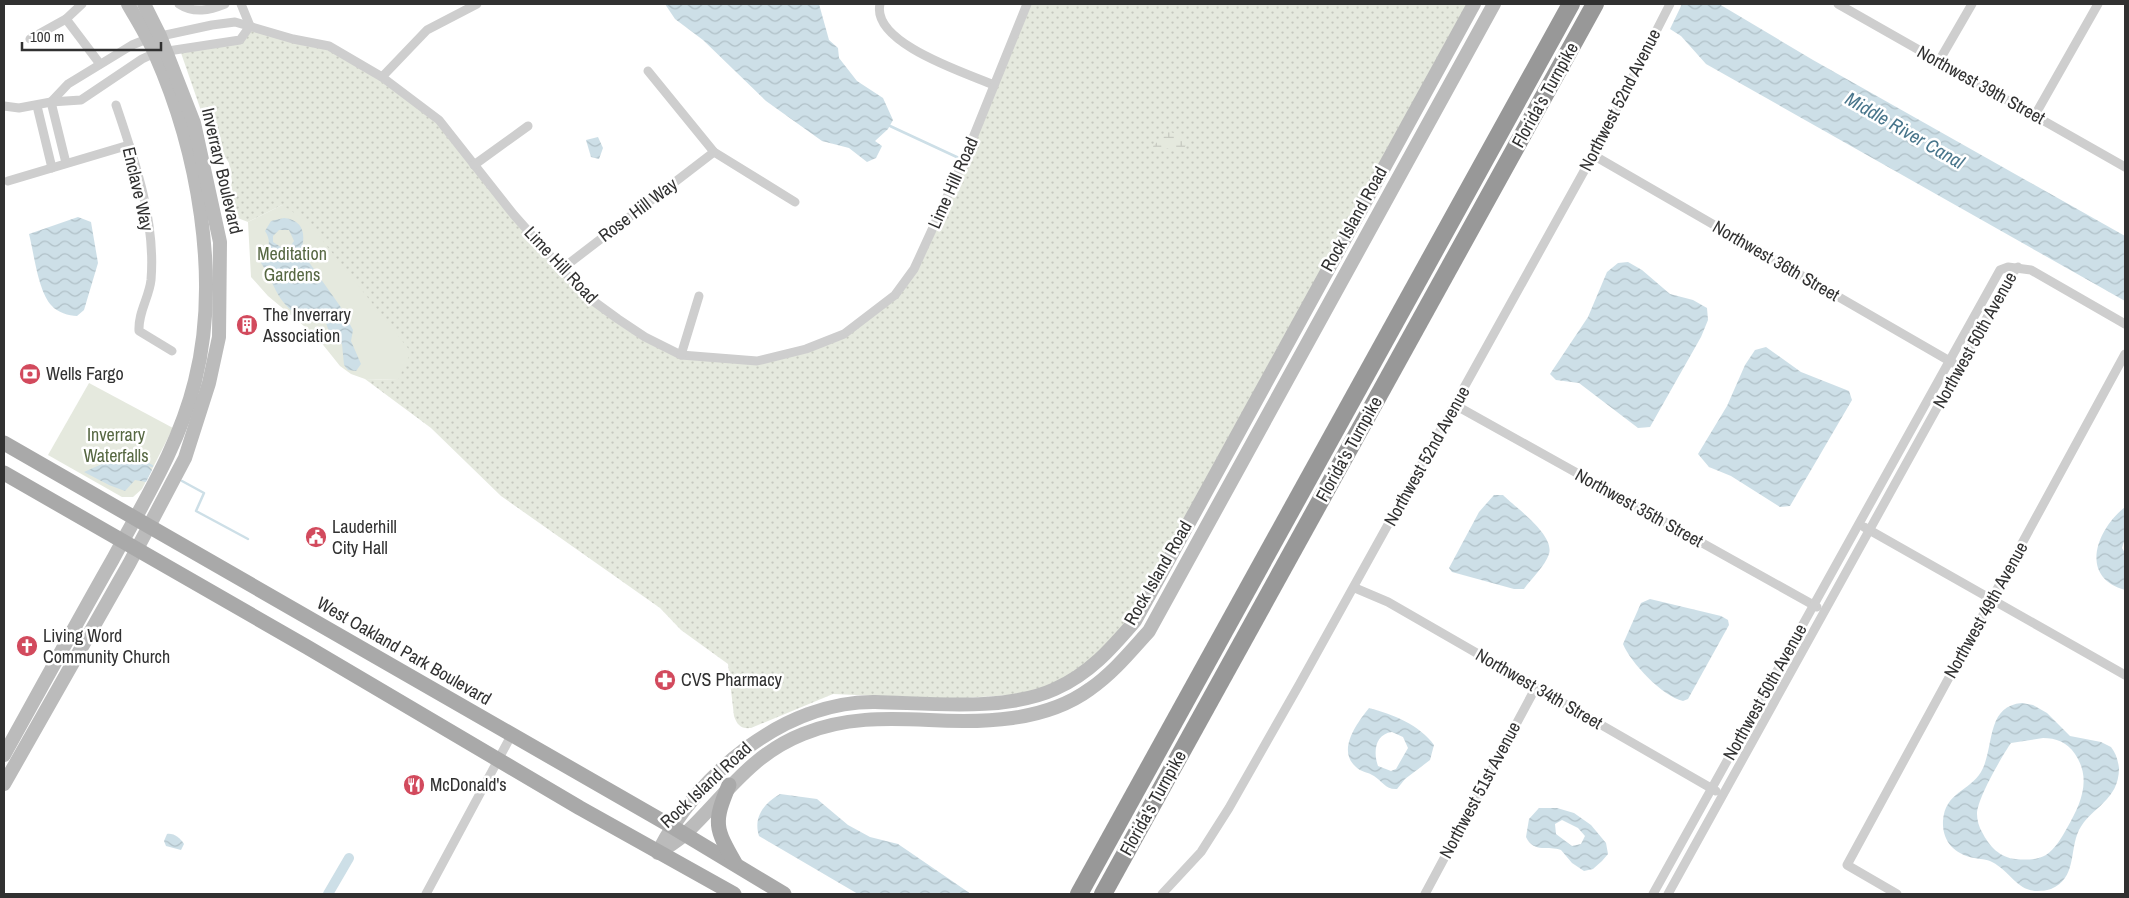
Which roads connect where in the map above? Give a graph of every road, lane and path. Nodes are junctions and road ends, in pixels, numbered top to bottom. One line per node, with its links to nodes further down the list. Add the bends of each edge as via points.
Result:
1 (82, 4): 18 (street)
2 (128, 4): 20 (main road, Inverrary Boulevard)
3 (144, 4): 20 (main road, Inverrary Boulevard)
4 (179, 4): 5 (street, via 207,12)
5 (224, 4)
6 (240, 4): 19 (street)
7 (477, 4): 26 (street, via 427,30)
8 (880, 4): 27 (street, via 882,21 897,38 932,60)
9 (1027, 4): 27 (street, Lime Hill Road)
10 (1474, 4): 75 (main road, Rock Island Road, via 1135,622 1106,655 1079,677 1053,690 1028,697 963,705 862,703 829,708 797,719 766,734 739,754)
11 (1494, 4): 72 (main road, Rock Island Road, via 1149,631 1118,666 1088,690 1059,706 1008,718 984,721 866,719 834,724 802,734 772,750)
12 (1571, 4): 84 (highway, Florida's Turnpike)
13 (1595, 4): 85 (highway, Florida's Turnpike)
14 (1670, 4): 36 (street, Northwest 52nd Avenue)
15 (1972, 4): 23 (street)
16 (2098, 4): 32 (street)
17 (1844, 5): 23 (street, Northwest 39th Street)
18 (66, 19): 21 (street); 24 (street)
19 (250, 26): 20 (street, Lime Hill Road, via 235,22); 22 (street, via 240,40); 26 (street, Lime Hill Road, via 329,46)
20 (154, 38): 22 (main road, Inverrary Boulevard); 24 (street, Lime Hill Road)
21 (30, 39)
22 (161, 53): 28 (street, via 142,59 81,100); 47 (main road, Inverrary Boulevard, via 196,184 204,239); 51 (main road, Inverrary Boulevard, via 194,123 220,242 219,337)
23 (1939, 62): 32 (street, Northwest 39th Street)
24 (100, 64): 28 (street, Lime Hill Road, via 68,84)
25 (648, 71): 35 (street)
26 (382, 77): 38 (street, Lime Hill Road, via 439,120)
27 (994, 85): 50 (street, Lime Hill Road, via 914,269 895,294 844,334 806,349 757,361)
28 (51, 102): 31 (street); 37 (street)
29 (116, 105): 34 (street, Enclave Way)
30 (4, 106): 31 (street)
31 (37, 106): 40 (street)
32 (2035, 115): 39 (street, Northwest 39th Street)
33 (528, 126): 38 (street)
34 (129, 145): 37 (street); 48 (street, Enclave Way, via 146,204 151,248 151,282 138,318 139,331)
35 (714, 152): 42 (street); 44 (street, Rose Hill Way)
36 (1593, 155): 52 (street, Northwest 36th Street); 54 (street, Northwest 52nd Avenue)
37 (66, 163): 40 (street)
38 (474, 166): 44 (street, Lime Hill Road)
39 (2125, 167)
40 (52, 168): 41 (street)
41 (8, 181)
42 (795, 202)
43 (2018, 267): 46 (street, via 2031,270); 52 (street, Northwest 50th Avenue, via 2000,270); 53 (street, Northwest 50th Avenue)
44 (563, 268): 50 (street, Lime Hill Road, via 585,295 645,337)
45 (699, 296): 50 (street)
46 (2125, 324)
47 (204, 333): 51 (main road, via 208,352); 57 (main road, Inverrary Boulevard, via 195,382)
48 (172, 351)
49 (2125, 354): 63 (street, Northwest 49th Avenue)
50 (681, 355)
51 (214, 357): 57 (main road, Inverrary Boulevard, via 185,458)
52 (1950, 361): 53 (street, Northwest 36th Street); 58 (street, Northwest 50th Avenue)
53 (1960, 367): 59 (street, Northwest 50th Avenue)
54 (1455, 405): 62 (street, Northwest 52nd Avenue); 64 (street, Northwest 35th Street)
55 (4, 443): 57 (main road, West Oakland Park Boulevard)
56 (4, 473): 60 (main road)
57 (142, 522): 60 (main road, Inverrary Boulevard); 61 (main road, Inverrary Boulevard); 68 (main road, West Oakland Park Boulevard)
58 (1858, 524): 59 (street); 64 (street, Northwest 50th Avenue)
59 (1869, 530): 63 (street); 65 (street, Northwest 50th Avenue)
60 (122, 541): 61 (main road); 69 (main road, Inverrary Boulevard)
61 (136, 549): 70 (main road); 71 (main road, Inverrary Boulevard)
62 (1355, 588): 67 (street, Northwest 34th Street, via 1388,602); 86 (street, Northwest 52nd Avenue, via 1225,815 1201,852)
63 (1992, 598): 66 (street); 90 (street, Northwest 49th Avenue, via 1847,865)
64 (1813, 605): 65 (street, Northwest 35th Street); 73 (street, Northwest 50th Avenue)
65 (1824, 611): 74 (street, Northwest 50th Avenue)
66 (2125, 675)
67 (1536, 686): 73 (street, Northwest 34th Street); 87 (street, Northwest 51st Avenue)
68 (512, 734): 70 (street); 75 (main road, West Oakland Park Boulevard)
69 (4, 755)
70 (499, 761): 77 (main road); 81 (street)
71 (4, 784)
72 (729, 785): 76 (main road, Rock Island Road); 78 (main road, via 717,822 719,834)
73 (1712, 789): 74 (street, Northwest 34th Street); 79 (street, Northwest 50th Avenue)
74 (1722, 795): 80 (street, Northwest 50th Avenue)
75 (671, 826): 76 (main road, West Oakland Park Boulevard); 77 (main road, Rock Island Road)
76 (685, 834): 77 (main road, Rock Island Road); 78 (main road, West Oakland Park Boulevard)
77 (658, 853): 82 (main road)
78 (736, 864): 83 (main road, West Oakland Park Boulevard)
79 (1667, 870): 80 (street); 88 (street, Northwest 50th Avenue)
80 (1678, 876): 89 (street, Northwest 50th Avenue)
81 (426, 894)
82 (734, 894)
83 (784, 894)
84 (1079, 894)
85 (1103, 894)
86 (1162, 894)
87 (1425, 894)
88 (1653, 894)
89 (1668, 894)
90 (1897, 894)

